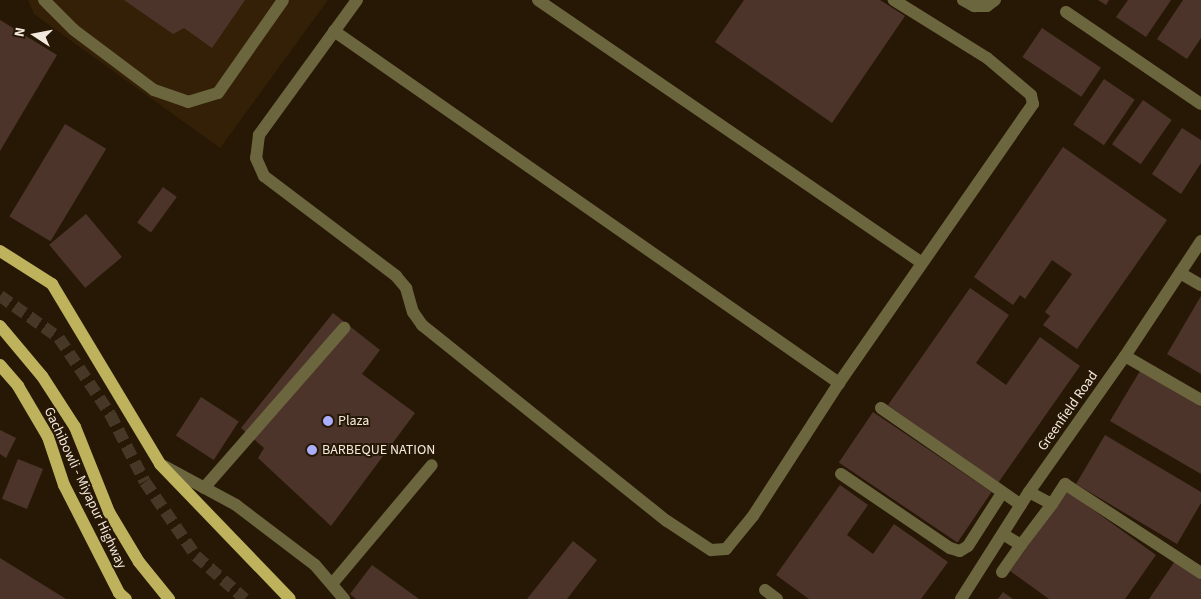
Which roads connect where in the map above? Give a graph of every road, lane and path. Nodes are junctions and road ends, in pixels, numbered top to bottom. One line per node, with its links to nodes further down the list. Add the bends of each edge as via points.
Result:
1 (44, 0): 2 (street, via 74,30 154,90 188,102 218,92)
2 (283, 0)
3 (357, 0): 9 (street)
4 (538, 0): 13 (street)
5 (894, 0): 13 (street, via 986,58 1031,95 1033,104)
6 (963, 0): 7 (street, via 974,6 987,6)
7 (995, 0)
8 (1066, 12): 10 (street)
9 (334, 31): 20 (street); 20 (street, via 258,135 256,158 264,176 396,276 406,288 413,312 422,325 667,521 711,550 726,549 753,516)
10 (1201, 104)
11 (1201, 241): 14 (street, Greenfield Road)
12 (0, 251): 23 (main road, via 52,284)
13 (922, 263): 20 (street)
14 (1180, 273): 15 (street); 18 (street, Greenfield Road)
15 (1201, 284)
16 (0, 326): 40 (main road, via 42,376 75,427 109,512 138,562)
17 (344, 328): 26 (street)
18 (1125, 356): 21 (street); 27 (street, Greenfield Road)
19 (0, 365): 39 (main road, Gachibowli - Miyapur Highway, via 18,386 48,437 64,485 119,593)
20 (839, 383)
21 (1201, 400)
22 (881, 408): 28 (street)
23 (160, 464): 26 (street); 41 (main road)
24 (432, 465): 37 (street)
25 (841, 474): 31 (street, via 955,550 968,546)
26 (204, 488): 37 (street, via 236,505 316,565)
27 (1029, 492): 29 (street); 30 (street, Greenfield Road)
28 (1002, 493): 30 (street); 31 (street)
29 (1052, 504): 34 (street); 36 (street, via 1065,484)
30 (1021, 505): 32 (street, Greenfield Road)
31 (993, 507): 32 (street)
32 (1012, 519): 33 (street, Greenfield Road)
33 (1003, 534): 34 (street); 44 (street, Greenfield Road)
34 (1021, 546): 35 (street)
35 (1002, 572)
36 (1201, 573)
37 (332, 584): 42 (street)
38 (765, 590): 43 (street)
39 (126, 599)
40 (170, 599)
41 (290, 599)
42 (344, 599)
43 (777, 599)
44 (961, 599)

